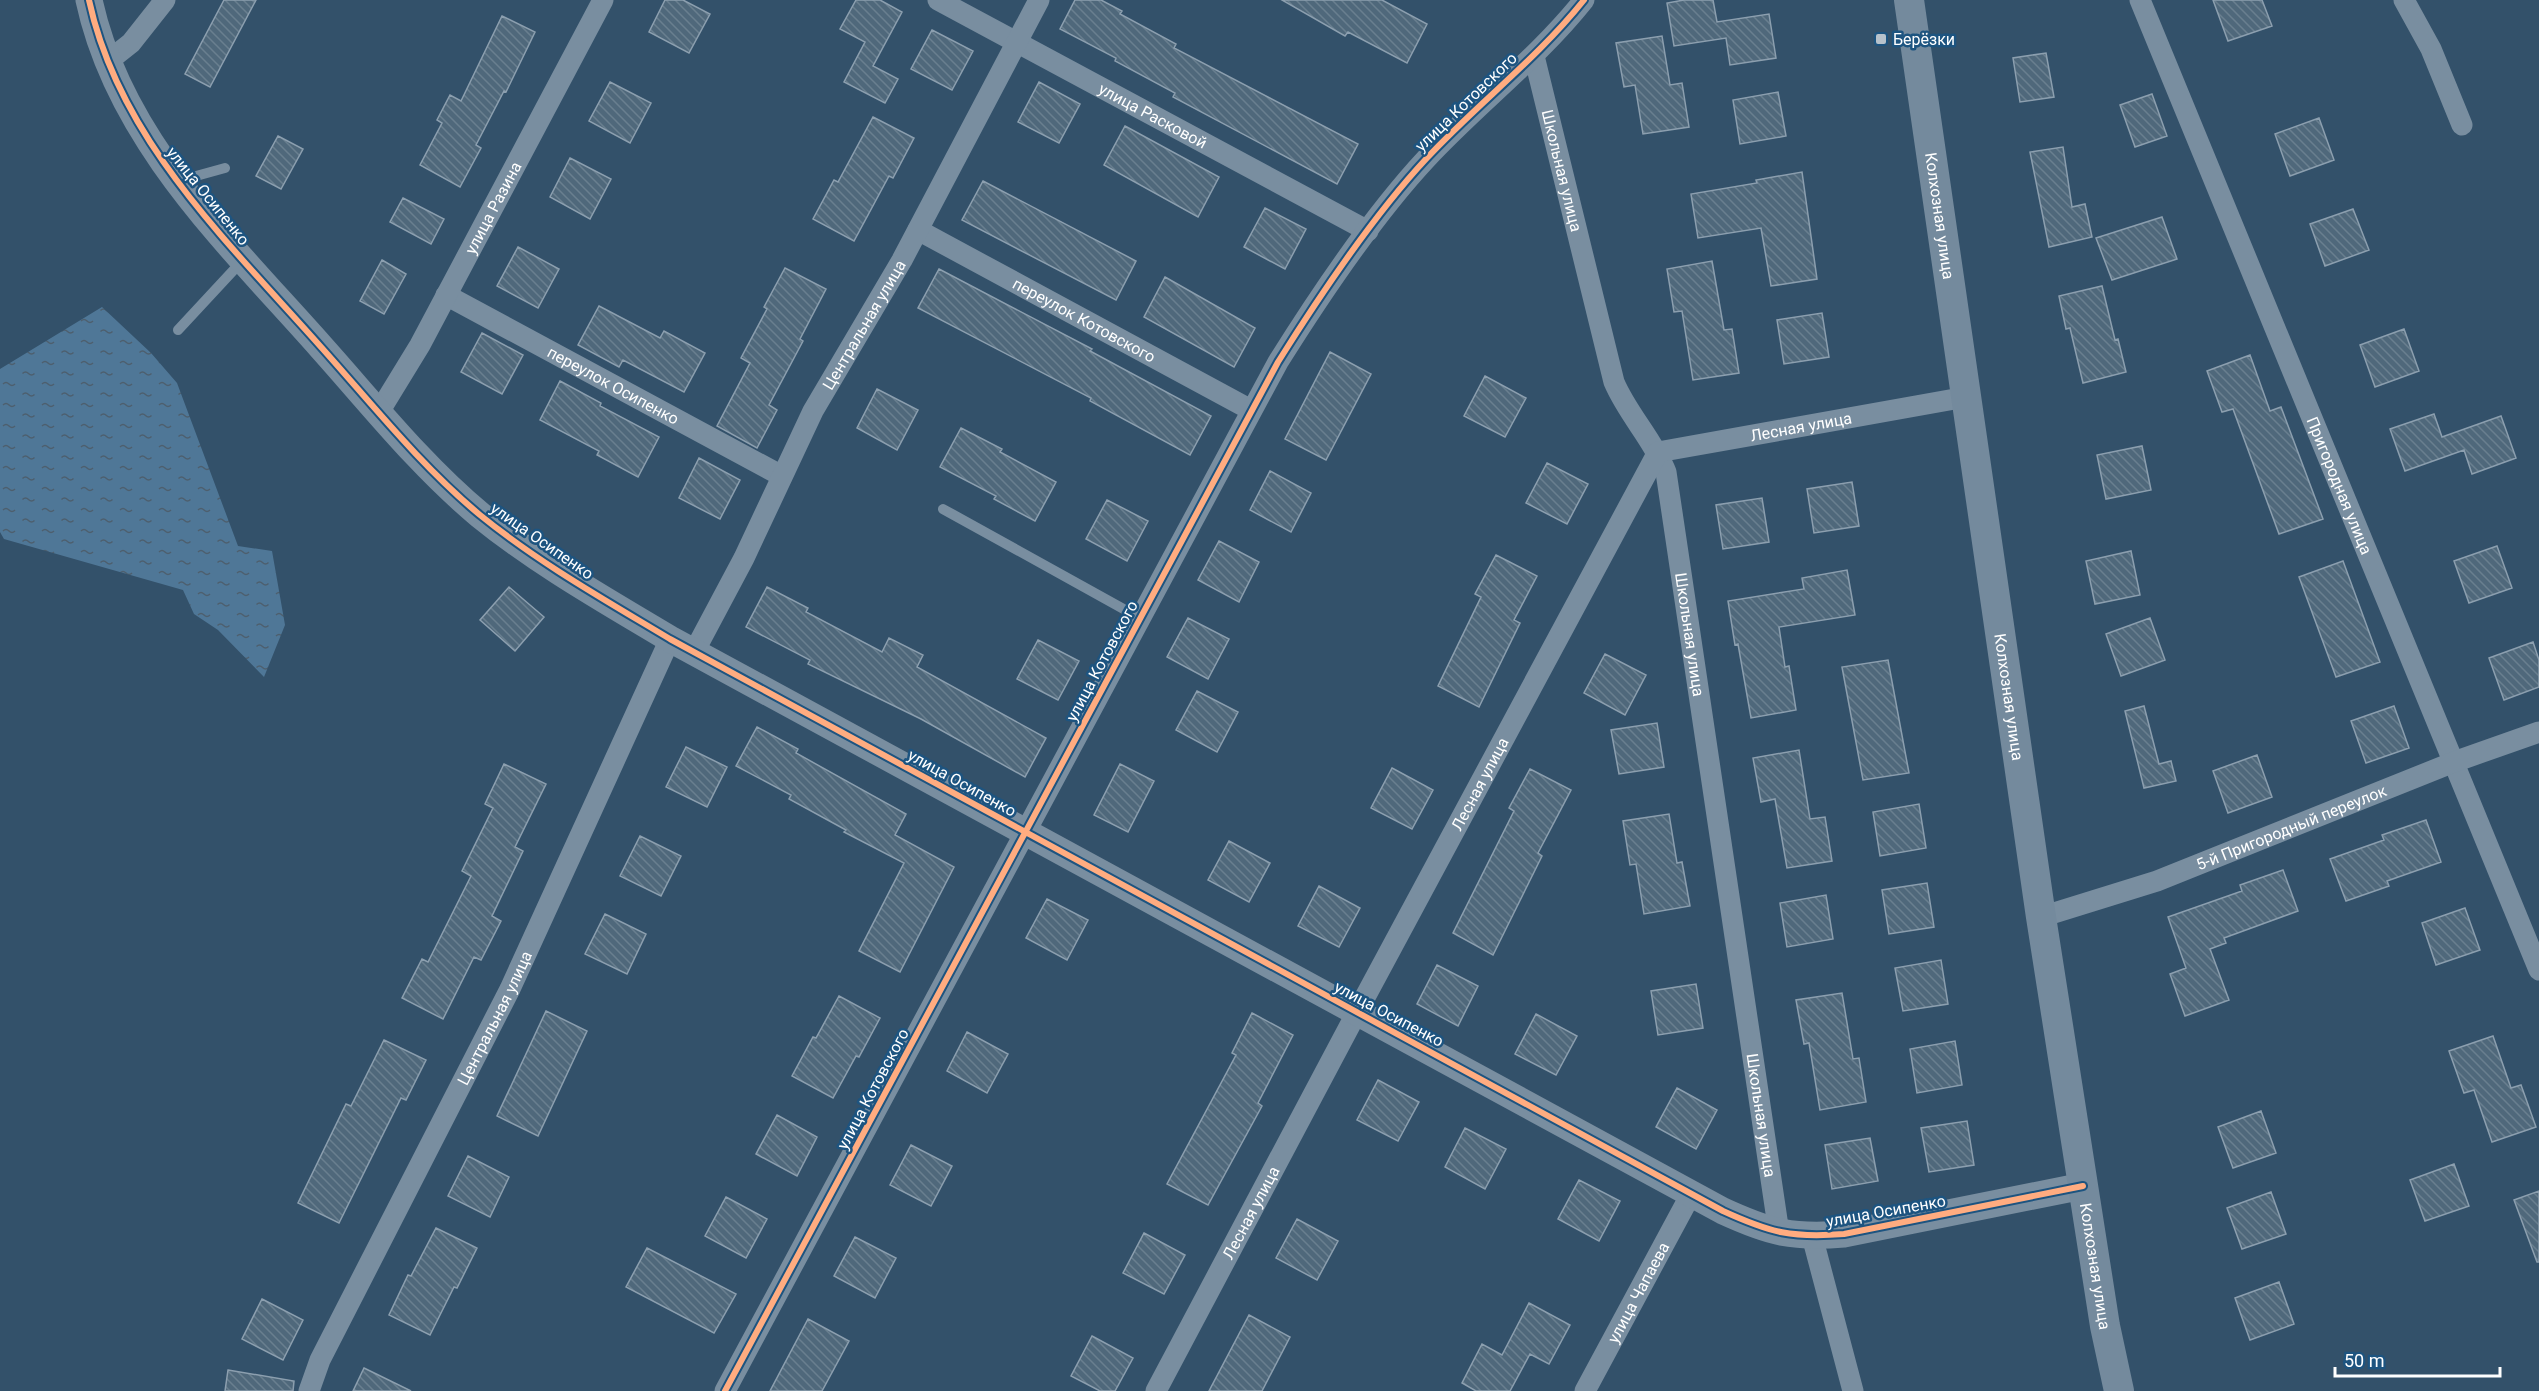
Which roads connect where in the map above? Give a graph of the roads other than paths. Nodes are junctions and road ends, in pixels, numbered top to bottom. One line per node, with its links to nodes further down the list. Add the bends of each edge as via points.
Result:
1 (89, 0): 12 (street, улица Осипенко)
2 (165, 0): 12 (street, via 131,43)
3 (603, 0): 19 (street, улица Разина)
4 (938, 0): 10 (street, улица Расковой)
5 (1039, 0): 10 (street, Центральная улица)
6 (1584, 0): 11 (street, улица Котовского)
7 (1909, 0): 21 (main road, Колхозная улица)
8 (2140, 0): 31 (street, Пригородная улица)
9 (2404, 0): 13 (street)
10 (1017, 42): 16 (street, Центральная улица); 17 (street, улица Расковой)
11 (1534, 56): 17 (street, улица Котовского, via 1425,160); 24 (street, Школьная улица, via 1614,382 1631,415)
12 (107, 62): 15 (street, улица Осипенко, via 152,148)
13 (2462, 125)
14 (225, 168): 15 (lane)
15 (178, 181): 18 (street, улица Осипенко)
16 (918, 230): 22 (street, переулок Котовского); 25 (street, Центральная улица, via 813,411)
17 (1368, 231): 22 (street, улица Котовского, via 1299,328)
18 (243, 260): 20 (lane); 23 (street, улица Осипенко)
19 (446, 295): 23 (street, улица Разина); 25 (street, переулок Осипенко)
20 (178, 330)
21 (1966, 397): 24 (street, Лесная улица); 33 (main road, Колхозная улица)
22 (1251, 410): 27 (street, улица Котовского)
23 (379, 412): 28 (street, улица Осипенко, via 488,521 572,580)
24 (1658, 452): 35 (street, Лесная улица); 38 (street, Школьная улица, via 1672,505)
25 (782, 476): 29 (street, Центральная улица)
26 (943, 509): 27 (lane)
27 (1140, 618): 32 (street, улица Котовского)
28 (670, 639): 29 (street, улица Осипенко); 40 (street, Центральная улица, via 510,989 320,1360)
29 (694, 652): 32 (street, улица Осипенко)
30 (2539, 732): 31 (street, 5-й Пригородный переулок)
31 (2454, 762): 33 (street, 5-й Пригородный переулок, via 2157,881); 34 (street, Пригородная улица)
32 (1026, 833): 35 (street, улица Осипенко); 41 (street, улица Котовского)
33 (2042, 917): 36 (main road, Колхозная улица)
34 (2539, 970)
35 (1357, 1012): 37 (street, улица Осипенко); 42 (street, Лесная улица)
36 (2083, 1186): 39 (street, улица Осипенко, via 1885,1227); 45 (main road, Колхозная улица)
37 (1691, 1194): 38 (street, улица Осипенко); 43 (street, улица Чапаева)
38 (1779, 1233): 39 (street, улица Осипенко)
39 (1812, 1236): 44 (street)
40 (309, 1391)
41 (725, 1391)
42 (1156, 1391)
43 (1585, 1391)
44 (1853, 1391)
45 (2119, 1391)

